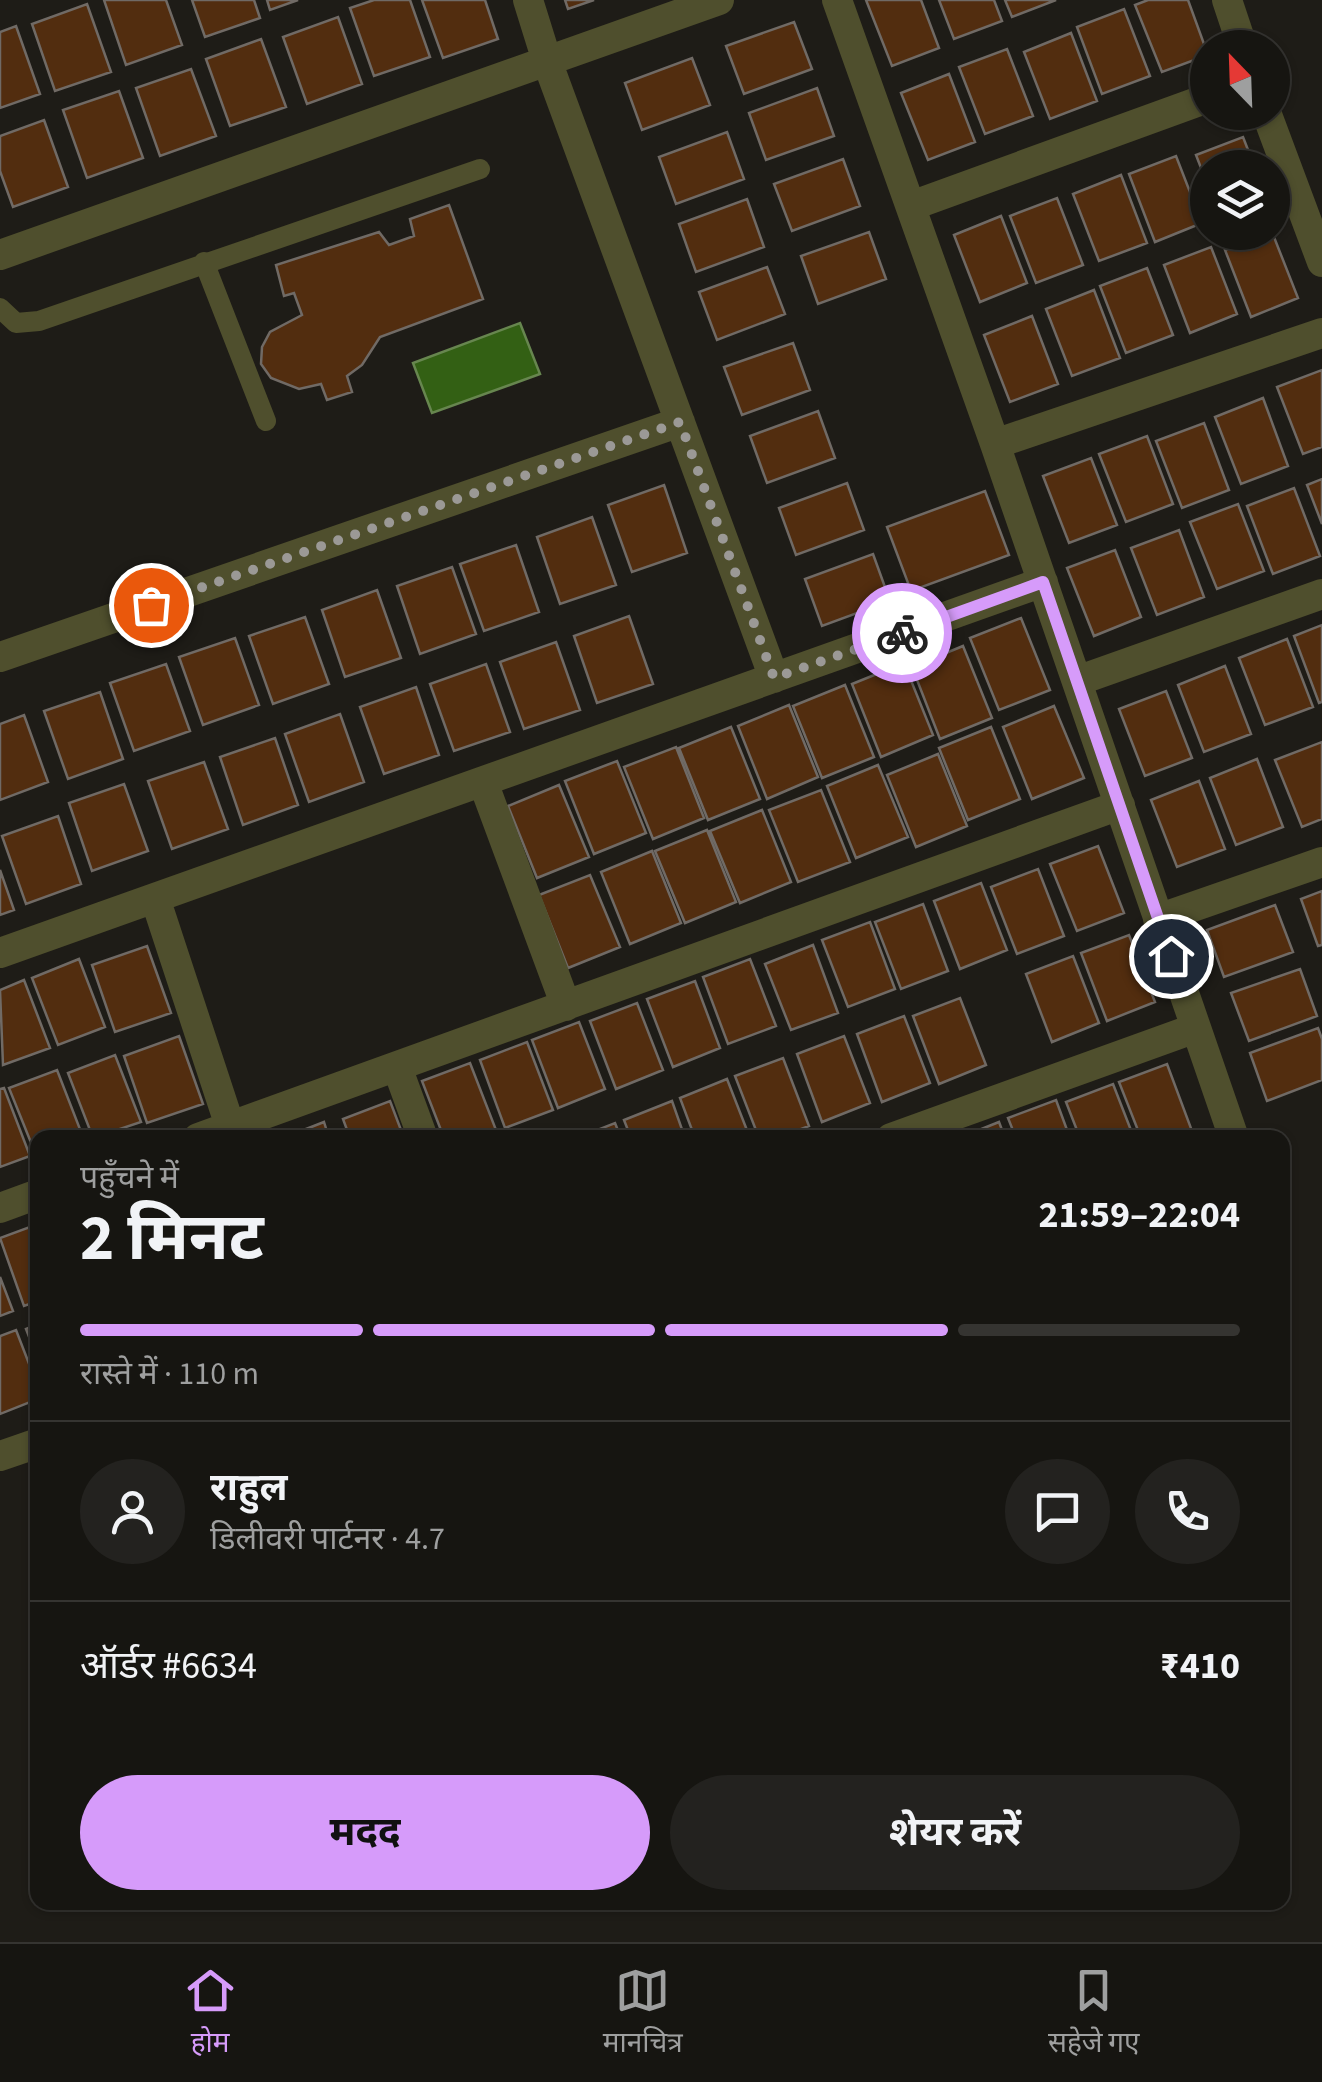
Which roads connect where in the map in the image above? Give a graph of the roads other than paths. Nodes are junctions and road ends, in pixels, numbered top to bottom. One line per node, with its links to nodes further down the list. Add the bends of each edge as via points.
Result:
1 (528, 0): 6 (street)
2 (719, 0): 6 (street)
3 (837, 0): 10 (street)
4 (1227, 0): 5 (street)
5 (1237, 30)
6 (547, 62): 11 (street); 17 (street)
7 (1190, 105): 10 (street)
8 (1273, 130): 13 (street)
9 (480, 169): 12 (lane)
10 (912, 206): 18 (street)
11 (0, 255)
12 (204, 262): 14 (lane, via 26,324); 16 (lane)
13 (1322, 262)
14 (0, 308)
15 (1322, 332): 18 (street)
16 (266, 421)
17 (680, 422): 21 (street); 22 (street)
18 (995, 444): 19 (street)
19 (1043, 582): 22 (street); 23 (street)
20 (1322, 594): 23 (street)
21 (0, 657)
22 (774, 678): 24 (street)
23 (1077, 681): 25 (street)
24 (483, 782): 27 (street); 30 (street)
25 (1120, 805): 28 (street); 30 (street)
26 (1322, 862): 28 (street)
27 (155, 898): 29 (street); 33 (street)
28 (1158, 919): 31 (street)
29 (0, 953)
30 (566, 1006): 32 (street)
31 (1196, 1028): 36 (street); 37 (street)
32 (397, 1067): 33 (street); 35 (street)
33 (230, 1126): 34 (street)
34 (219, 1130)
35 (420, 1130)
36 (914, 1130)
37 (1231, 1130)
38 (30, 1197): 39 (street)
39 (0, 1208)
40 (30, 1446): 41 (street)
41 (0, 1456)

